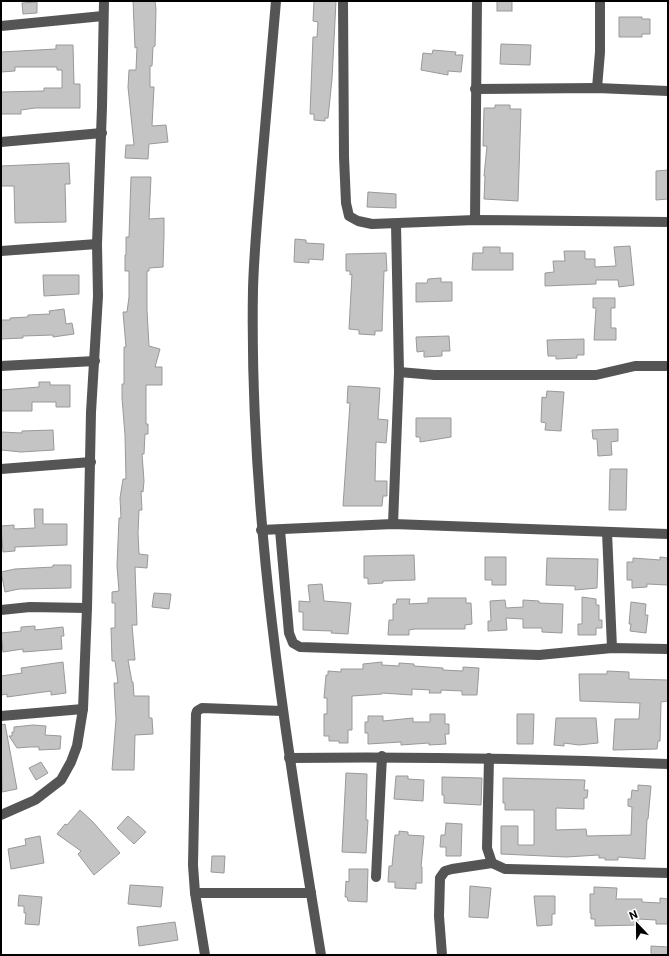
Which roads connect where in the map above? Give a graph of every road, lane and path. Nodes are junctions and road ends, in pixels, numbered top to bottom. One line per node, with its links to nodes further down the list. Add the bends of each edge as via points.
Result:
1 (104, 1): 6 (street)
2 (276, 1): 25 (street, via 253,288 253,351)
3 (343, 1): 15 (street, via 346,203 350,216 358,221)
4 (477, 1): 9 (street)
5 (600, 1): 8 (street, via 600,52)
6 (103, 16): 7 (street); 11 (street)
7 (1, 26)
8 (596, 88): 9 (street); 10 (street)
9 (475, 89): 13 (street)
10 (668, 91)
11 (102, 133): 12 (street); 16 (street)
12 (1, 142)
13 (475, 220): 14 (street); 15 (street)
14 (668, 222)
15 (396, 224): 21 (street)
16 (97, 244): 17 (street); 18 (street)
17 (1, 251)
18 (95, 361): 19 (street); 22 (street)
19 (1, 366)
20 (668, 366): 21 (street, via 634,366 596,375 434,375)
21 (399, 372): 24 (street)
22 (91, 462): 23 (street); 29 (street)
23 (1, 469)
24 (393, 524): 26 (street); 27 (street)
25 (261, 530): 26 (street); 34 (street)
26 (280, 530): 31 (street, via 289,633 293,643 300,647 539,655)
27 (607, 532): 28 (street); 31 (street)
28 (668, 534)
29 (87, 608): 30 (street, via 30,607); 33 (street)
30 (1, 610)
31 (612, 648): 32 (street)
32 (668, 649)
33 (83, 708): 35 (street); 40 (street, via 77,746 61,780 35,800)
34 (283, 711): 37 (street); 44 (street, via 208,708 197,712 193,865)
35 (1, 716)
36 (382, 756): 37 (street); 38 (street); 43 (street)
37 (290, 758): 45 (street)
38 (488, 758): 39 (street); 41 (street, via 487,841)
39 (668, 764)
40 (1, 815)
41 (492, 863): 42 (street, via 500,868 512,869); 48 (street, via 445,871 440,878)
42 (668, 873)
43 (376, 877)
44 (195, 893): 45 (street); 46 (street)
45 (311, 893): 47 (street)
46 (205, 955)
47 (321, 955)
48 (442, 955)

